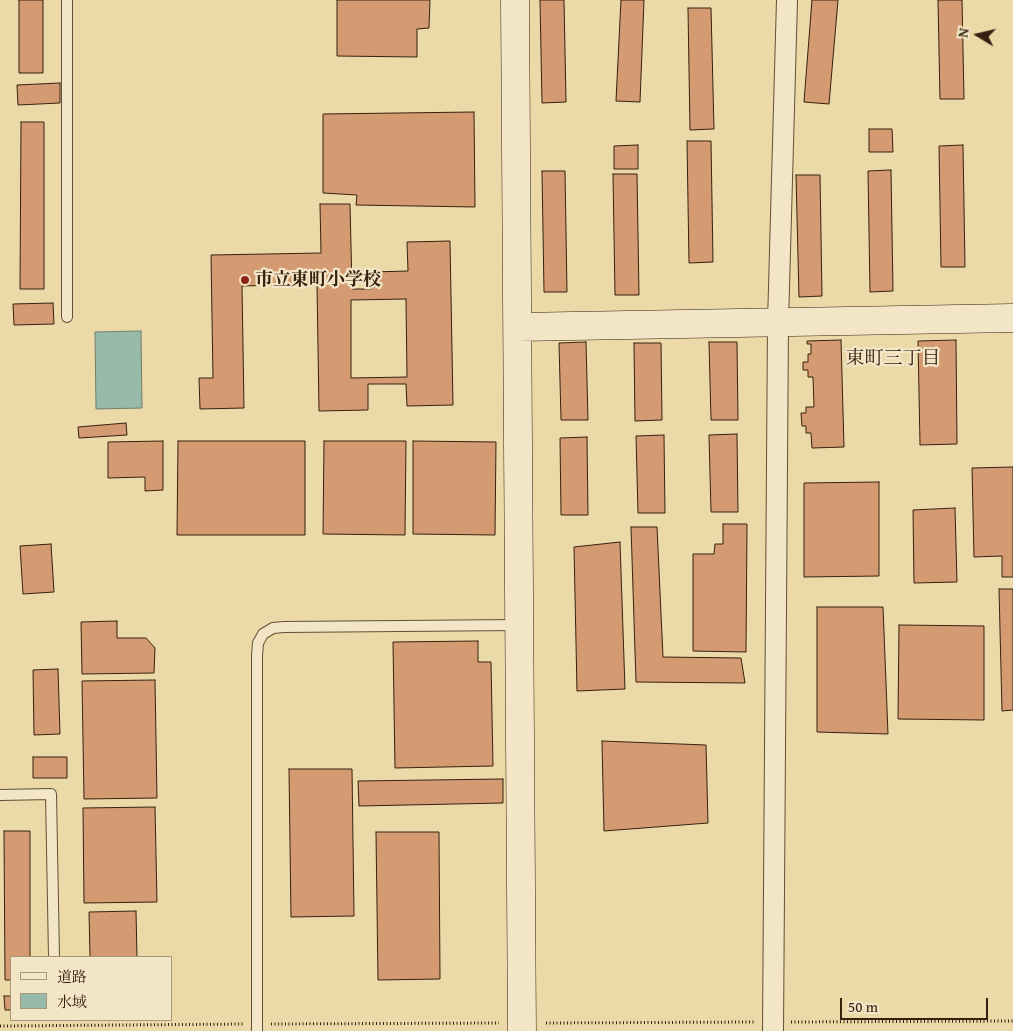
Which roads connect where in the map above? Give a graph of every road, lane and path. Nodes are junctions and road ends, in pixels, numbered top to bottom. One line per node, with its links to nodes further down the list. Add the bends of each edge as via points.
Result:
1 (67, 0): 4 (lane)
2 (515, 0): 7 (street)
3 (787, 0): 6 (street)
4 (67, 317)
5 (1013, 318): 6 (street)
6 (778, 323): 7 (street); 13 (street)
7 (518, 327): 8 (street)
8 (520, 625): 11 (lane, via 284,627 273,628 263,634 257,656); 12 (street)
9 (0, 795): 10 (lane, via 51,794)
10 (54, 956)
11 (257, 1031)
12 (522, 1031)
13 (773, 1031)

